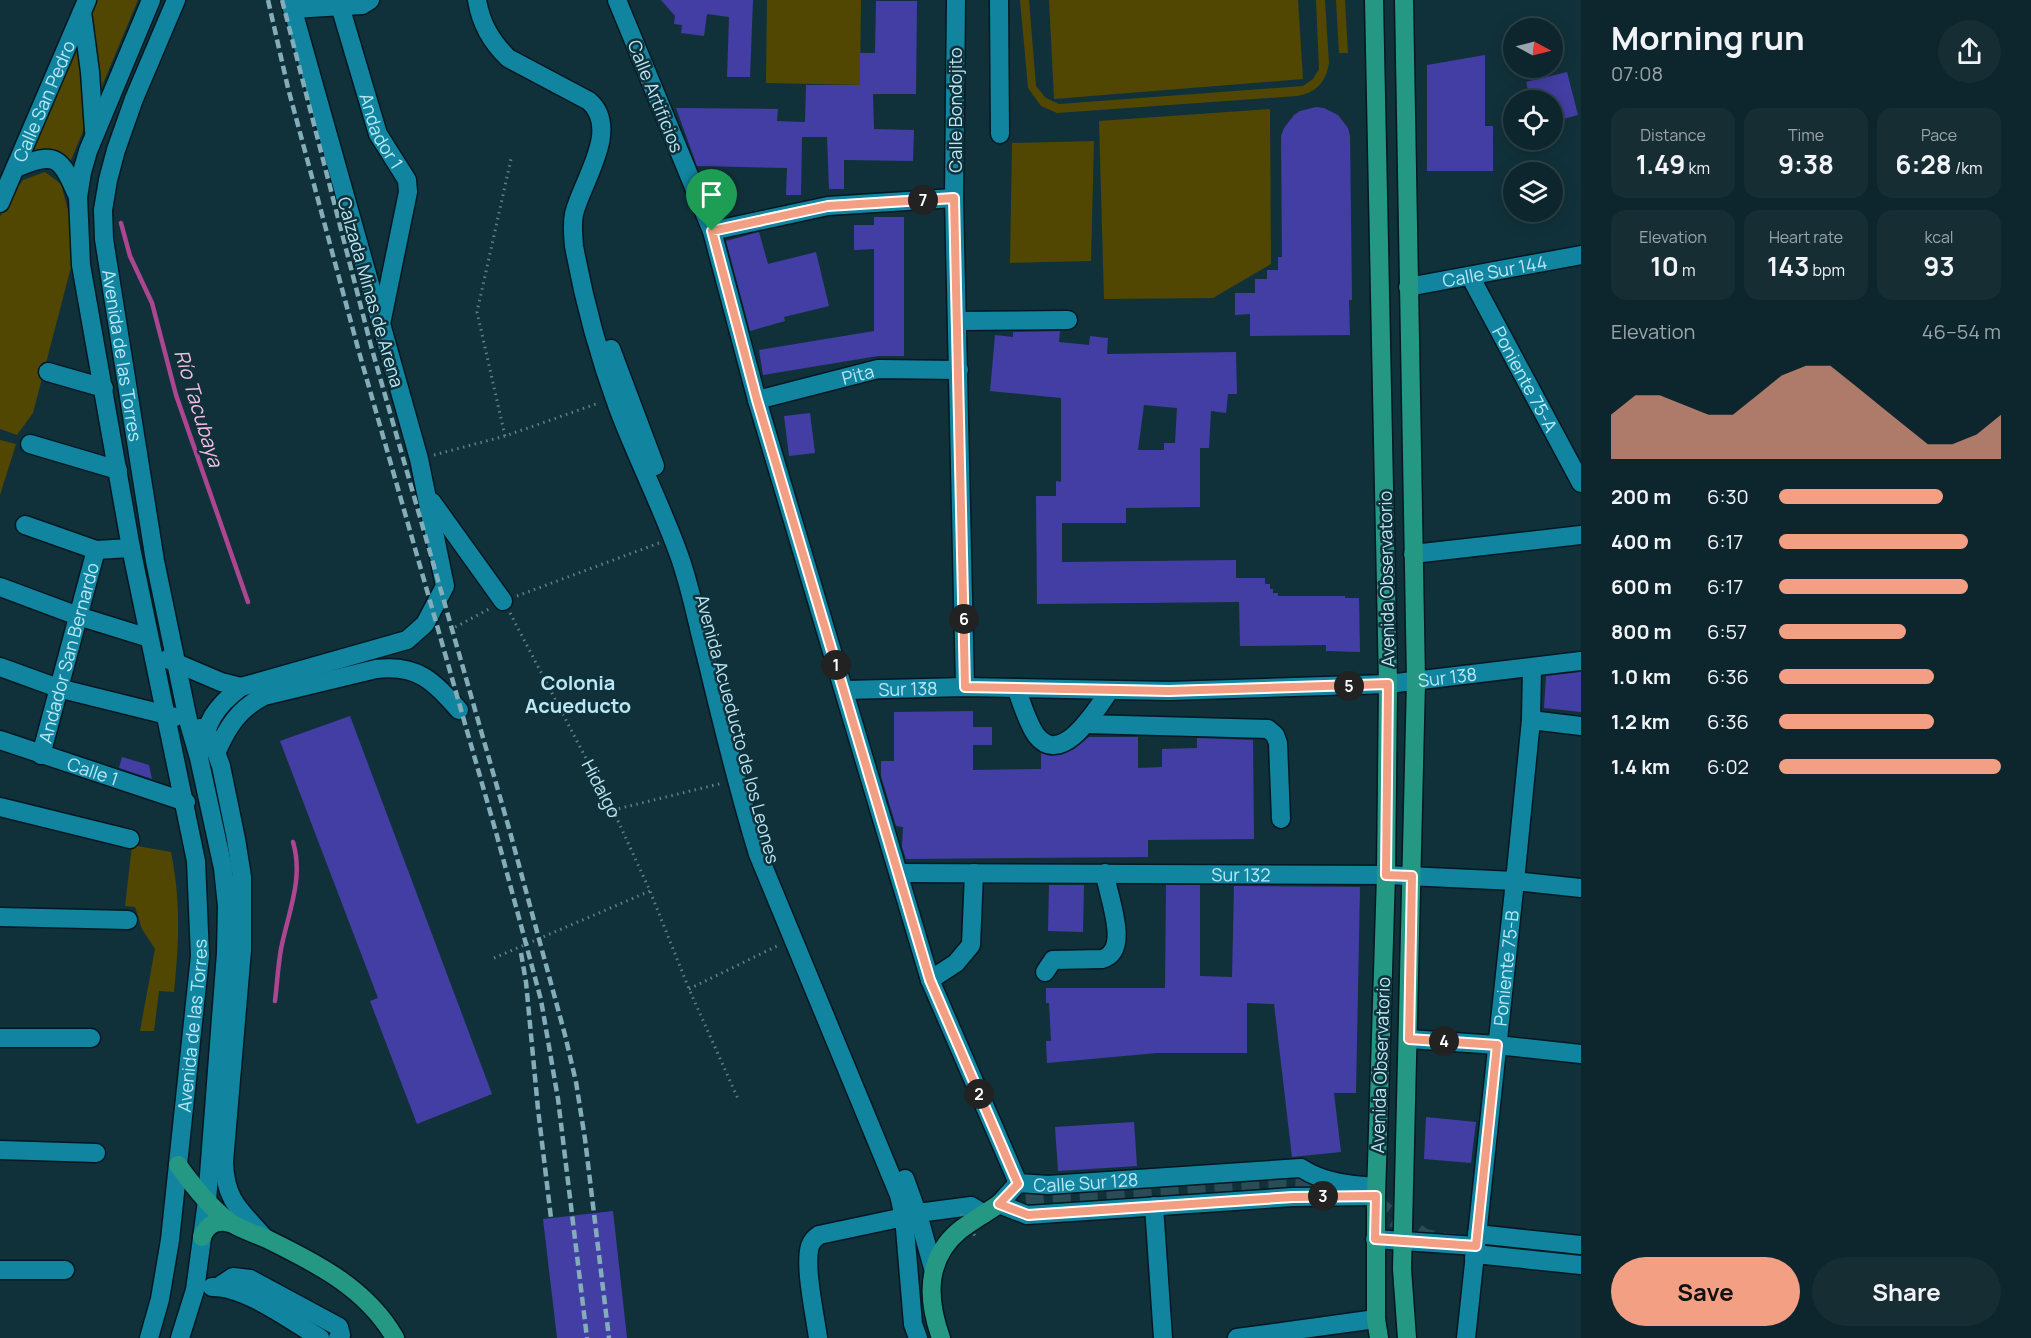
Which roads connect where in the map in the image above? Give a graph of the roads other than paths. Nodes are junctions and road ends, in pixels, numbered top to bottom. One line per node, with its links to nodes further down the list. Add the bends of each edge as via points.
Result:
1 (151, 0): 16 (street, Avenida de las Torres)
2 (176, 0): 47 (street, Avenida de las Torres, via 134,99 108,180 103,210 104,239 151,538)
3 (370, 0): 12 (street, via 362,5)
4 (477, 0): 25 (street, Avenida Acueducto de los Leones, via 484,27 508,58 589,101 601,118 600,144 574,214 574,245)
5 (617, 0): 21 (street, Calle Artificios)
6 (956, 0): 19 (street, Calle Bondojito)
7 (999, 0): 15 (street)
8 (1374, 0): 13 (main road, Avenida Observatorio)
9 (1404, 0): 14 (main road, Avenida Observatorio)
10 (291, 4): 12 (street); 28 (street, Calzada Minas de Arena)
11 (84, 5): 16 (street); 17 (street, Calle San Pedro)
12 (340, 6): 28 (street, Andador 1, via 378,135 407,180 408,192)
13 (1376, 74): 14 (main road); 51 (main road, Avenida Observatorio)
14 (1404, 74): 24 (main road, Avenida Observatorio)
15 (1000, 134)
16 (94, 138): 18 (street, Avenida de las Torres)
17 (16, 168): 18 (street, via 43,158 56,160); 20 (street, Calle San Pedro)
18 (78, 197): 31 (street, Avenida de las Torres, via 81,265)
19 (954, 198): 21 (street, via 828,206); 27 (street, Calle Bondojito)
20 (0, 203)
21 (712, 231): 32 (street, Calle Artificios)
22 (1581, 255): 23 (street, Calle Sur 144)
23 (1470, 276): 24 (street, Calle Sur 144); 35 (street, Poniente 75-A)
24 (1408, 287): 41 (main road, Avenida Observatorio)
25 (584, 290): 99 (street, Avenida Acueducto de los Leones, via 600,321 693,566 768,851 861,1068); 99 (street, Avenida Acueducto de los Leones, via 615,397 685,574 758,854)
26 (1068, 320): 27 (street)
27 (958, 321): 29 (street, Calle Bondojito)
28 (381, 326): 36 (street, Calzada Minas de Arena)
29 (959, 370): 32 (street, Pita, via 878,369); 53 (street, Calle Bondojito)
30 (48, 372): 31 (street)
31 (104, 388): 34 (street, Avenida de las Torres)
32 (757, 400): 56 (street, Calle Artificios)
33 (30, 444): 34 (street)
34 (118, 470): 39 (street, Avenida de las Torres)
35 (1581, 483)
36 (427, 496): 43 (street); 52 (street, Calzada Minas de Arena, via 445,586 425,624 407,640)
37 (25, 525): 40 (street)
38 (1581, 536): 41 (street)
39 (131, 548): 40 (street); 45 (street, Avenida de las Torres)
40 (96, 550): 44 (street, Andador San Bernardo)
41 (1413, 554): 50 (main road, Avenida Observatorio)
42 (0, 586): 44 (street)
43 (503, 601)
44 (78, 616): 45 (street); 54 (street, Andador San Bernardo)
45 (150, 644): 47 (street); 59 (street, Avenida de las Torres)
46 (1581, 661): 49 (street, Sur 138)
47 (175, 663): 52 (street); 60 (street, Avenida de las Torres)
48 (0, 667): 54 (street)
49 (1532, 668): 50 (street, Sur 138); 61 (street, Poniente 75-B)
50 (1416, 681): 51 (street, Sur 138); 77 (main road, Avenida Observatorio)
51 (1388, 684): 57 (street, Sur 138); 76 (main road, Avenida Observatorio)
52 (241, 687): 64 (street, via 224,700)
53 (965, 687): 55 (street, Sur 138); 56 (street, Sur 138)
54 (58, 688): 59 (street); 67 (street, Andador San Bernardo)
55 (1016, 688): 57 (street, Sur 138); 62 (street, via 1034,732 1048,744 1063,744)
56 (845, 690): 73 (street, Calle Artificios)
57 (1110, 690): 62 (street)
58 (459, 710): 66 (street, via 425,676 399,668 376,669 264,696 237,714)
59 (165, 714): 60 (street); 69 (street, Avenida de las Torres)
60 (188, 720): 64 (street); 68 (street, Avenida de las Torres)
61 (1531, 720): 63 (street); 78 (street, Poniente 75-B)
62 (1085, 724): 71 (street, via 1268,729 1278,742)
63 (1581, 726)
64 (205, 731): 66 (street); 68 (street)
65 (0, 740): 67 (street, Calle 1)
66 (217, 750): 102 (street, via 236,839 244,912 225,1180 237,1207)
67 (42, 755): 69 (street, Calle 1)
68 (199, 758): 96 (street, Avenida de las Torres, via 223,868 227,906)
69 (186, 802): 91 (street, Avenida de las Torres, via 196,861 200,956)
70 (0, 807): 72 (street)
71 (1281, 819)
72 (129, 839)
73 (899, 873): 74 (street, Sur 132); 83 (street, Calle Artificios)
74 (974, 873): 75 (street, Sur 132); 83 (street, via 971,945 957,963)
75 (1106, 873): 76 (street, Sur 132); 82 (street, via 1116,921 1115,950 1102,959 1053,960)
76 (1386, 875): 77 (street, Sur 132); 94 (main road, Avenida Observatorio)
77 (1412, 876): 78 (street, Sur 132); 86 (main road, Avenida Observatorio)
78 (1515, 881): 79 (street, Sur 132); 87 (street, Poniente 75-B)
79 (1581, 888)
80 (0, 917): 81 (street)
81 (128, 920)
82 (1045, 972)
83 (930, 980): 93 (street, Calle Artificios)
84 (0, 1038): 85 (street)
85 (91, 1038)
86 (1409, 1039): 87 (street); 105 (main road, Avenida Observatorio)
87 (1497, 1045): 88 (street); 107 (street, Poniente 75-B)
88 (1581, 1054)
89 (0, 1150): 90 (street)
90 (96, 1153)
91 (178, 1165): 96 (main road); 117 (street, Avenida de las Torres, via 170,1240)
92 (1301, 1168): 93 (street, Calle Sur 128); 94 (street, Calle Sur 128, via 1328,1181); 95 (street, via 1290,1182)
93 (1018, 1184): 97 (street, Calle Sur 128)
94 (1376, 1191): 95 (street, Calle Sur 128); 104 (main road, Avenida Observatorio)
95 (1293, 1197): 98 (street, Calle Sur 128)
96 (207, 1202): 101 (main road); 103 (street, Avenida de las Torres)
97 (999, 1204): 98 (street, Calle Sur 128, via 1028,1215); 100 (main road)
98 (1154, 1206): 123 (street)
99 (911, 1215): 100 (street, via 971,1206); 109 (street, Avenida Acueducto de los Leones); 120 (street, via 819,1235 810,1244); 121 (street, via 913,1324)
100 (984, 1215): 109 (main road, via 951,1239)
101 (233, 1224): 102 (main road); 103 (main road, via 213,1223)
102 (264, 1237): 116 (main road, via 341,1279 371,1305)
103 (202, 1238): 113 (street, Avenida de las Torres)
104 (1375, 1239): 105 (street); 114 (main road, Avenida Observatorio)
105 (1403, 1240): 107 (street); 126 (main road, Avenida Observatorio)
106 (1581, 1245): 107 (street)
107 (1476, 1246): 108 (street, via 1475,1254); 127 (street, Poniente 75-B)
108 (1581, 1266)
109 (933, 1268): 122 (main road, via 931,1294)
110 (0, 1270): 111 (street)
111 (65, 1270)
112 (218, 1287): 113 (street); 118 (street, via 249,1296); 119 (street, via 233,1277 250,1279 339,1328)
113 (195, 1290): 115 (street, Avenida de las Torres)
114 (1376, 1319): 124 (street); 125 (main road, Avenida Observatorio)
115 (183, 1335)
116 (394, 1337)
117 (149, 1338)
118 (320, 1338)
119 (338, 1338)
120 (818, 1338)
121 (918, 1338)
122 (941, 1338)
123 (1164, 1338)
124 (1237, 1338)
125 (1379, 1338)
126 (1407, 1338)
127 (1466, 1338)

